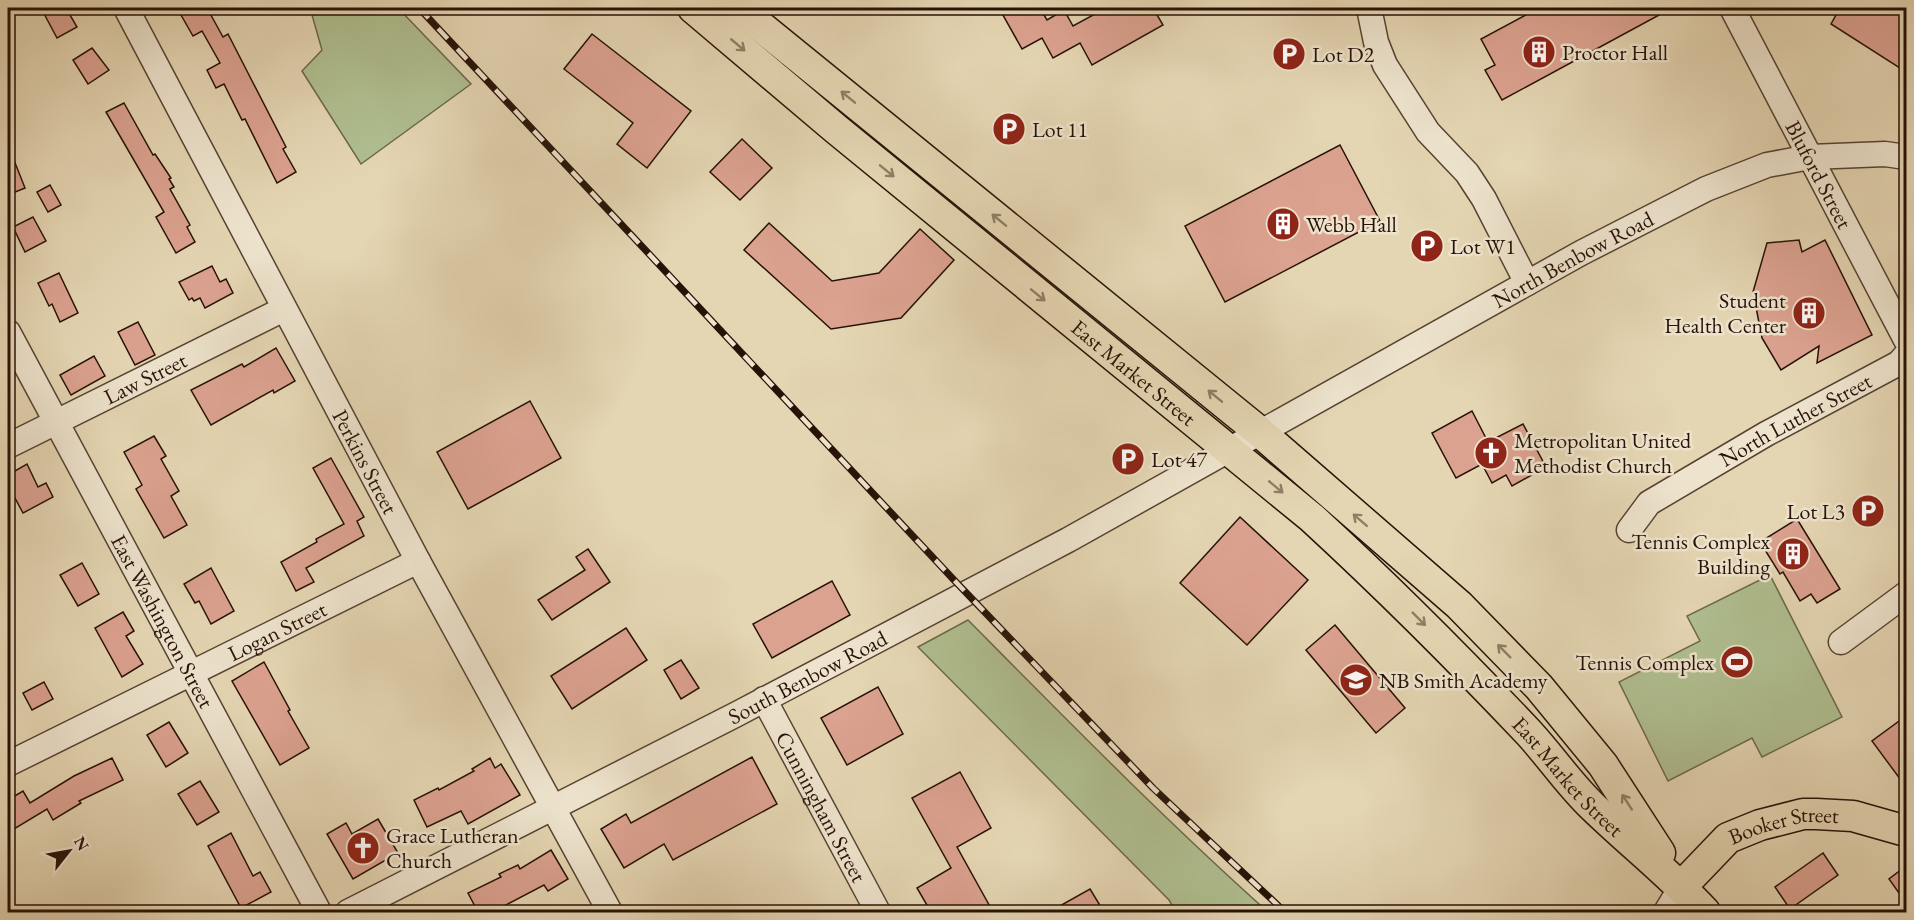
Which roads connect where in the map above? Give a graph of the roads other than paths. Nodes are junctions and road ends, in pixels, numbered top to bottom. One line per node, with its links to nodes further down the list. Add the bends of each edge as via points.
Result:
1 (126, 8): 11 (street, Perkins Street)
2 (693, 8): 6 (main road, East Market Street, one-way to 6)
3 (738, 8): 9 (main road, East Market Street, one-way to 3)
4 (1369, 8): 10 (street, via 1385,65 1428,132 1472,180)
5 (1732, 8): 7 (street, Bluford Street)
6 (841, 132): 9 (main road, via 848,126 861,127); 18 (main road, East Market Street, one-way to 18)
7 (1810, 157): 8 (street, North Benbow Road); 10 (street, North Benbow Road, via 1767,165 1706,189); 13 (street, Bluford Street)
8 (1906, 157)
9 (962, 189): 16 (main road, East Market Street, one-way to 9)
10 (1527, 283): 16 (street, North Benbow Road)
11 (284, 309): 15 (street, Law Street); 20 (street, Perkins Street)
12 (8, 332): 15 (street, East Washington Street)
13 (1906, 340)
14 (1906, 355): 19 (street, North Luther Street, via 1899,363 1766,434 1649,503)
15 (57, 422): 17 (street, Law Street); 23 (street, East Washington Street)
16 (1261, 433): 18 (street, South Benbow Road); 28 (main road, East Market Street, one-way to 16, via 1603,765 1539,687 1459,605)
17 (8, 446)
18 (1231, 450): 24 (street, South Benbow Road); 28 (main road, East Market Street, one-way to 28, via 1387,587 1531,736 1591,805)
19 (1629, 530)
20 (418, 561): 23 (street, Logan Street); 26 (street, Perkins Street)
21 (1906, 594): 22 (street)
22 (1841, 642)
23 (191, 673): 25 (street, Logan Street); 29 (street, East Washington Street)
24 (764, 699): 26 (street, South Benbow Road); 32 (street, Cunningham Street)
25 (8, 764)
26 (553, 809): 30 (street, South Benbow Road); 31 (street, Perkins Street)
27 (1906, 831): 28 (main road, Booker Street, via 1852,816 1803,814 1728,838)
28 (1682, 887): 33 (street); 34 (main road, East Market Street)
29 (319, 912)
30 (348, 912)
31 (610, 912)
32 (878, 912)
33 (1666, 912)
34 (1705, 912)

